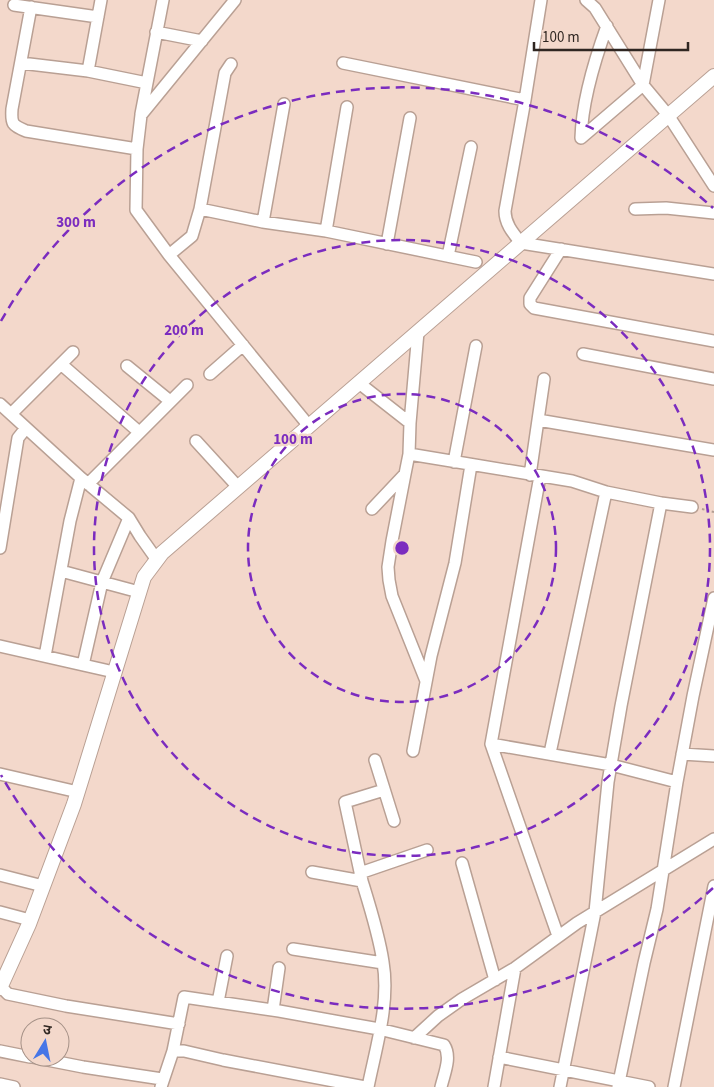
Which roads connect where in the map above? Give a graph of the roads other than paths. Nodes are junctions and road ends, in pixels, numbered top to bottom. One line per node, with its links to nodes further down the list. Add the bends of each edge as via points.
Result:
1 (101, 0): 10 (street)
2 (163, 0): 12 (street)
3 (236, 0): 13 (street)
4 (541, 0): 21 (street)
5 (586, 0): 7 (street)
6 (659, 0): 20 (street)
7 (596, 4): 11 (street)
8 (14, 5): 9 (street)
9 (31, 6): 10 (street); 14 (street)
10 (98, 17): 17 (street)
11 (606, 26): 20 (street); 20 (street, via 589,87 581,138)
12 (156, 32): 13 (street); 19 (street)
13 (202, 41): 24 (street)
14 (21, 62): 17 (street); 28 (street, via 12,109 12,121 16,126 26,131)
15 (343, 63): 21 (street)
16 (231, 64): 31 (street, via 224,73)
17 (88, 71): 19 (street)
18 (714, 76): 25 (street)
19 (146, 83): 24 (street)
20 (643, 85): 25 (street)
21 (525, 100): 35 (street, via 504,212 508,226)
22 (284, 104): 33 (street)
23 (347, 106): 34 (street)
24 (141, 114): 28 (street)
25 (668, 115): 29 (street); 35 (street)
26 (410, 118): 36 (street)
27 (471, 147): 39 (street)
28 (137, 149): 38 (street, via 136,210)
29 (714, 186)
30 (635, 209): 32 (street, via 666,208)
31 (200, 210): 33 (street); 38 (street, via 192,236)
32 (714, 213)
33 (263, 222): 34 (street)
34 (326, 231): 36 (street)
35 (520, 243): 37 (street); 40 (street)
36 (387, 244): 39 (street)
37 (561, 250): 41 (street); 43 (street, via 530,298 534,308)
38 (169, 255): 44 (street)
39 (448, 256): 40 (street, via 476,262)
40 (486, 273): 42 (street)
41 (714, 274)
42 (418, 332): 53 (street); 59 (street)
43 (714, 341)
44 (242, 345): 50 (street); 60 (street)
45 (476, 346): 66 (street)
46 (73, 352): 48 (street)
47 (583, 354): 52 (street)
48 (61, 364): 57 (street); 62 (street)
49 (127, 366): 55 (street)
50 (210, 374)
51 (544, 379): 58 (street)
52 (714, 379)
53 (359, 383): 59 (street); 60 (street)
54 (187, 385): 55 (street)
55 (170, 401): 62 (street)
56 (0, 404): 57 (street)
57 (11, 414): 61 (street)
58 (538, 420): 64 (street); 69 (street)
59 (410, 423): 65 (street)
60 (309, 426): 72 (street)
61 (26, 428): 70 (street, via 18,438); 71 (street)
62 (139, 432): 71 (street)
63 (196, 441): 72 (street)
64 (714, 450)
65 (409, 454): 66 (street); 68 (street)
66 (454, 462): 67 (street)
67 (471, 465): 69 (street); 88 (street, via 455,563)
68 (405, 474): 76 (street); 88 (street, via 388,567 389,580 392,596)
69 (535, 476): 73 (street, via 572,481); 89 (street)
70 (6, 477): 78 (street)
71 (85, 481): 77 (street); 80 (street, via 70,521)
72 (238, 488): 79 (street)
73 (606, 492): 74 (street); 91 (street)
74 (661, 503): 75 (street); 95 (street)
75 (692, 507)
76 (372, 509)
77 (129, 518): 79 (street); 81 (street)
78 (0, 543)
79 (157, 560): 82 (street, via 144,577)
80 (61, 571): 81 (street); 85 (street)
81 (102, 582): 82 (street); 86 (street)
82 (139, 592): 87 (street)
83 (714, 598): 92 (street)
84 (0, 646): 85 (street)
85 (45, 656): 86 (street)
86 (83, 665): 87 (street)
87 (114, 672): 99 (street)
88 (427, 683): 90 (street)
89 (491, 744): 91 (street); 113 (street)
90 (413, 750)
91 (550, 753): 95 (street)
92 (682, 754): 93 (street); 97 (street)
93 (714, 756)
94 (375, 760): 98 (street)
95 (611, 765): 97 (street); 111 (street)
96 (0, 774): 99 (street)
97 (677, 782): 104 (street)
98 (384, 790): 100 (street); 107 (street, via 345,802)
99 (78, 792): 108 (street)
100 (394, 821)
101 (714, 839): 104 (street)
102 (427, 850): 107 (street)
103 (462, 863): 119 (street)
104 (665, 868): 111 (street); 133 (street)
105 (312, 872): 107 (street)
106 (0, 875): 108 (street)
107 (361, 877): 116 (street)
108 (43, 886): 112 (street)
109 (714, 886): 141 (street)
110 (0, 912): 112 (street)
111 (595, 912): 113 (street); 131 (street)
112 (30, 920): 120 (street)
113 (558, 936): 118 (street)
114 (293, 949): 116 (street)
115 (227, 956): 121 (street)
116 (383, 963): 124 (street)
117 (279, 968): 122 (street)
118 (515, 968): 119 (street); 129 (street)
119 (495, 980): 125 (street, via 438,1016)
120 (0, 988): 123 (street, via 8,994 66,1006)
121 (218, 1002): 122 (street); 123 (street, via 184,997)
122 (273, 1010): 124 (street)
123 (179, 1024): 127 (street)
124 (379, 1029): 125 (street); 136 (street)
125 (414, 1038): 137 (street, via 444,1045 448,1050)
126 (0, 1051): 128 (street)
127 (172, 1051): 132 (street); 136 (street, via 184,1050)
128 (20, 1055)
129 (499, 1057): 131 (street); 138 (street)
130 (70, 1064): 132 (street)
131 (563, 1069): 133 (street); 139 (street)
132 (161, 1083)
133 (619, 1083): 140 (street)
134 (0, 1084): 135 (street)
135 (14, 1087)
136 (366, 1087)
137 (441, 1087)
138 (494, 1087)
139 (560, 1087)
140 (650, 1087)
141 (674, 1087)

